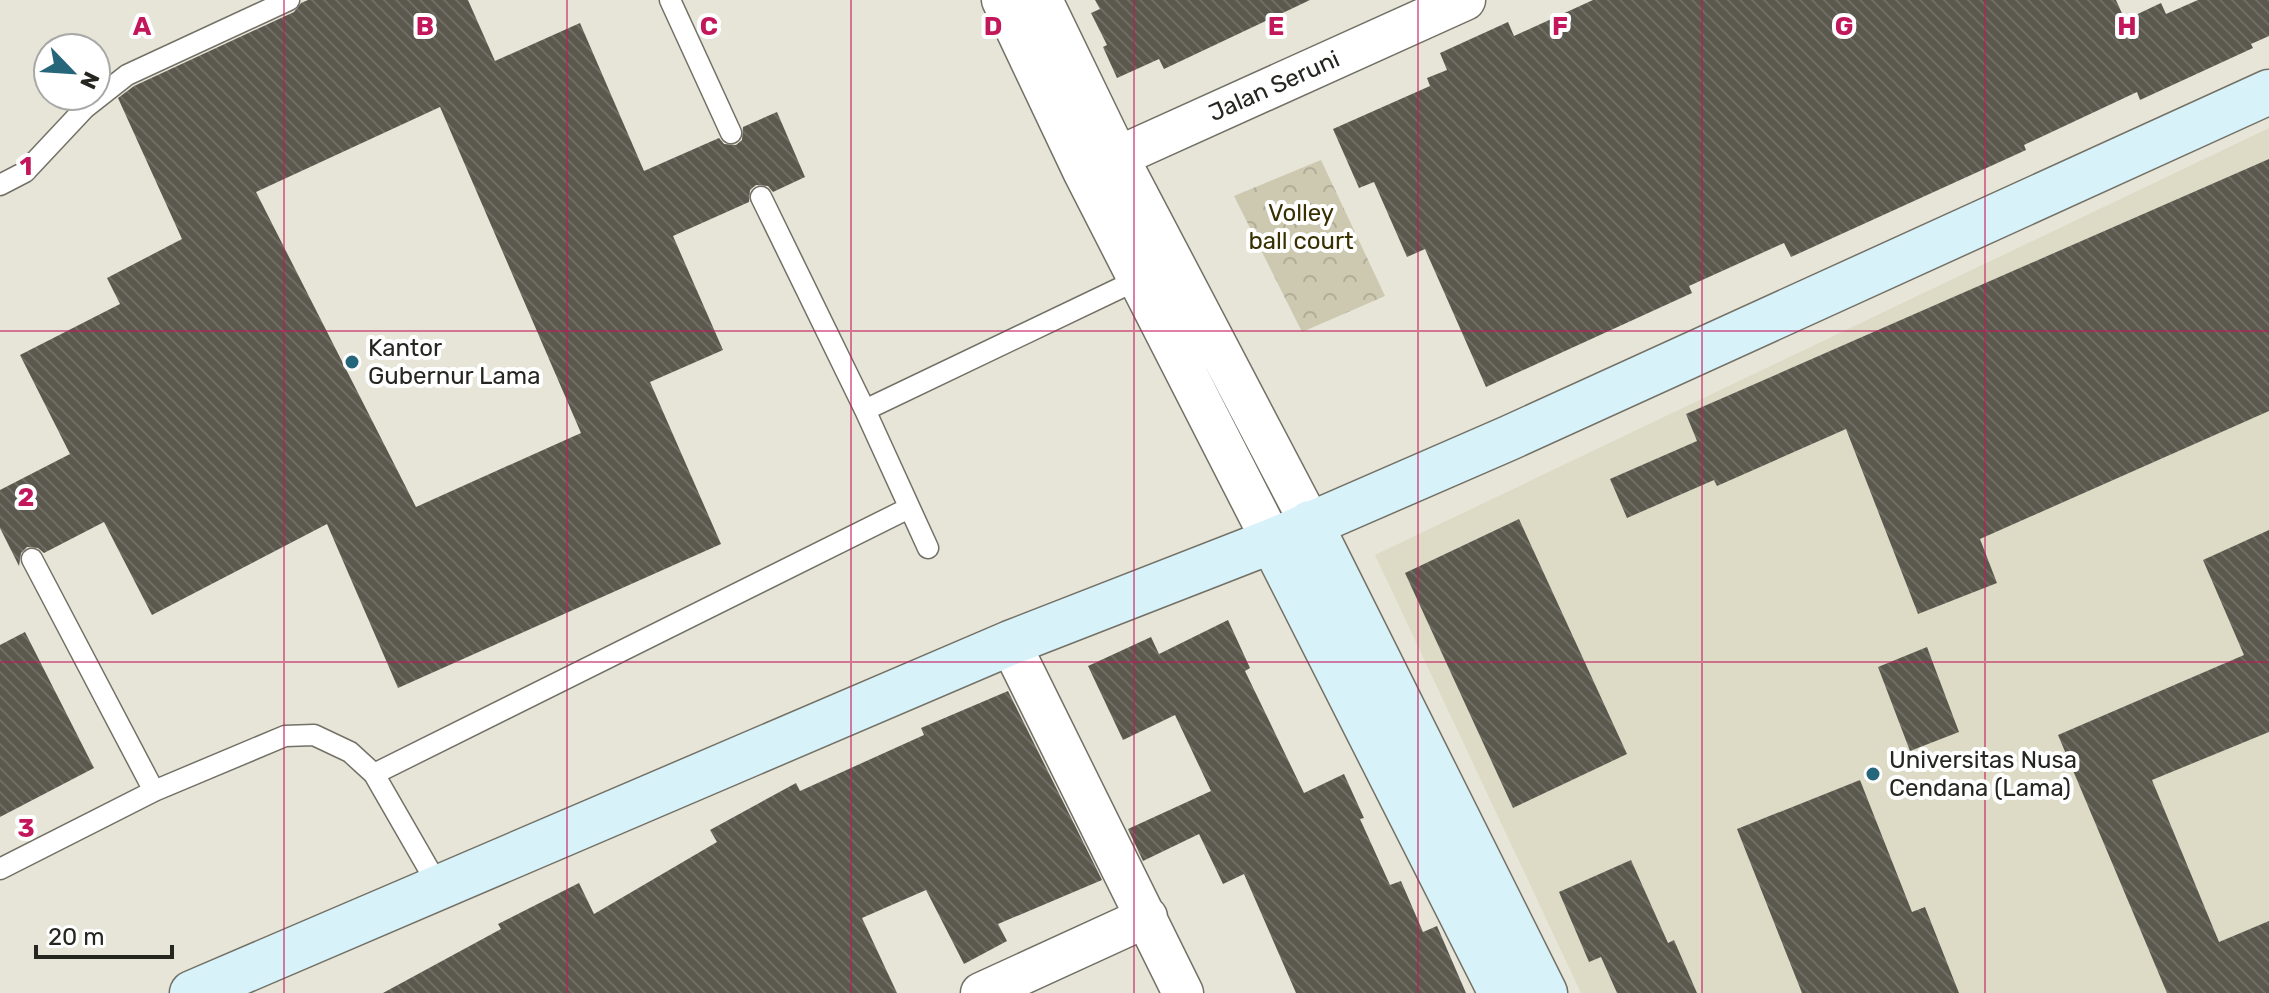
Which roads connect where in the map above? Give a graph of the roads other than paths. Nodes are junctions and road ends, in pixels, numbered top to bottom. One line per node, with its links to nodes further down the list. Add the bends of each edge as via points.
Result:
1 (289, 0): 9 (lane, via 127,75 85,108 25,172)
2 (670, 0): 7 (lane)
3 (1002, 0): 8 (street)
4 (1042, 0): 8 (street)
5 (1465, 0): 8 (street, Jalan Seruni)
6 (2269, 92): 14 (street)
7 (731, 133)
8 (1100, 164): 11 (street); 14 (street)
9 (0, 185)
10 (761, 197): 12 (lane)
11 (1139, 279): 12 (lane); 14 (street)
12 (865, 410): 13 (lane)
13 (909, 508): 15 (lane); 18 (lane)
14 (1291, 532): 17 (street); 26 (street); 27 (street)
15 (928, 548)
16 (32, 559): 19 (lane)
17 (1010, 643): 21 (street); 22 (street)
18 (374, 774): 19 (lane, via 350,752 314,735 285,736); 21 (lane)
19 (154, 791): 20 (lane)
20 (0, 869)
21 (439, 887): 23 (street)
22 (1147, 917): 24 (street); 25 (street)
23 (192, 993)
24 (981, 993)
25 (1183, 993)
26 (1501, 993)
27 (1545, 993)

